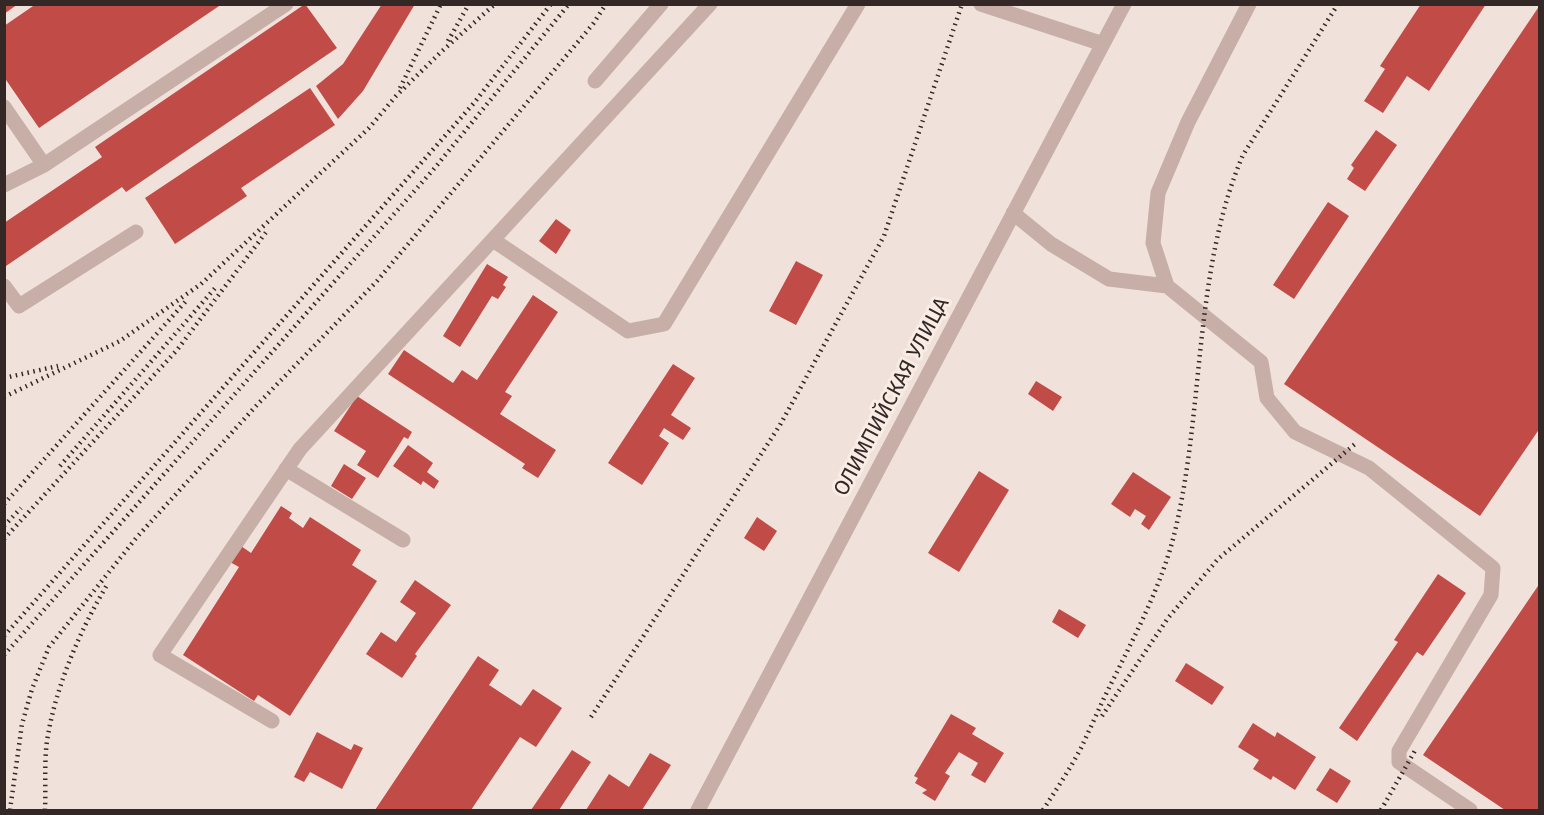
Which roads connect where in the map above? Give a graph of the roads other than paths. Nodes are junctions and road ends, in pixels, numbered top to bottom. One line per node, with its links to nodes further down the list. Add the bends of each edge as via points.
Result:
1 (286, 4): 11 (street)
2 (661, 4): 9 (street)
3 (710, 4): 15 (street)
4 (858, 4): 15 (street, via 664,324 628,331)
5 (981, 4): 8 (street)
6 (1124, 4): 8 (street, ОЛИМПИЙСКАЯ УЛИЦА)
7 (1249, 4): 17 (street, via 1188,122 1158,193 1153,243)
8 (1103, 44): 13 (street, ОЛИМПИЙСКАЯ УЛИЦА)
9 (595, 81)
10 (4, 107): 11 (street)
11 (44, 165): 12 (street)
12 (4, 185)
13 (1013, 213): 17 (street, via 1051,244 1109,279); 21 (street, ОЛИМПИЙСКАЯ УЛИЦА)
14 (136, 232): 16 (street, via 19,306)
15 (493, 240): 18 (street, via 300,448)
16 (4, 286)
17 (1167, 286): 22 (street, via 1261,362 1267,398 1295,432 1369,468 1493,568 1491,595 1398,751 1399,762)
18 (286, 469): 19 (street); 20 (street, via 160,655)
19 (403, 540)
20 (272, 721)
21 (698, 810)
22 (1470, 810)

